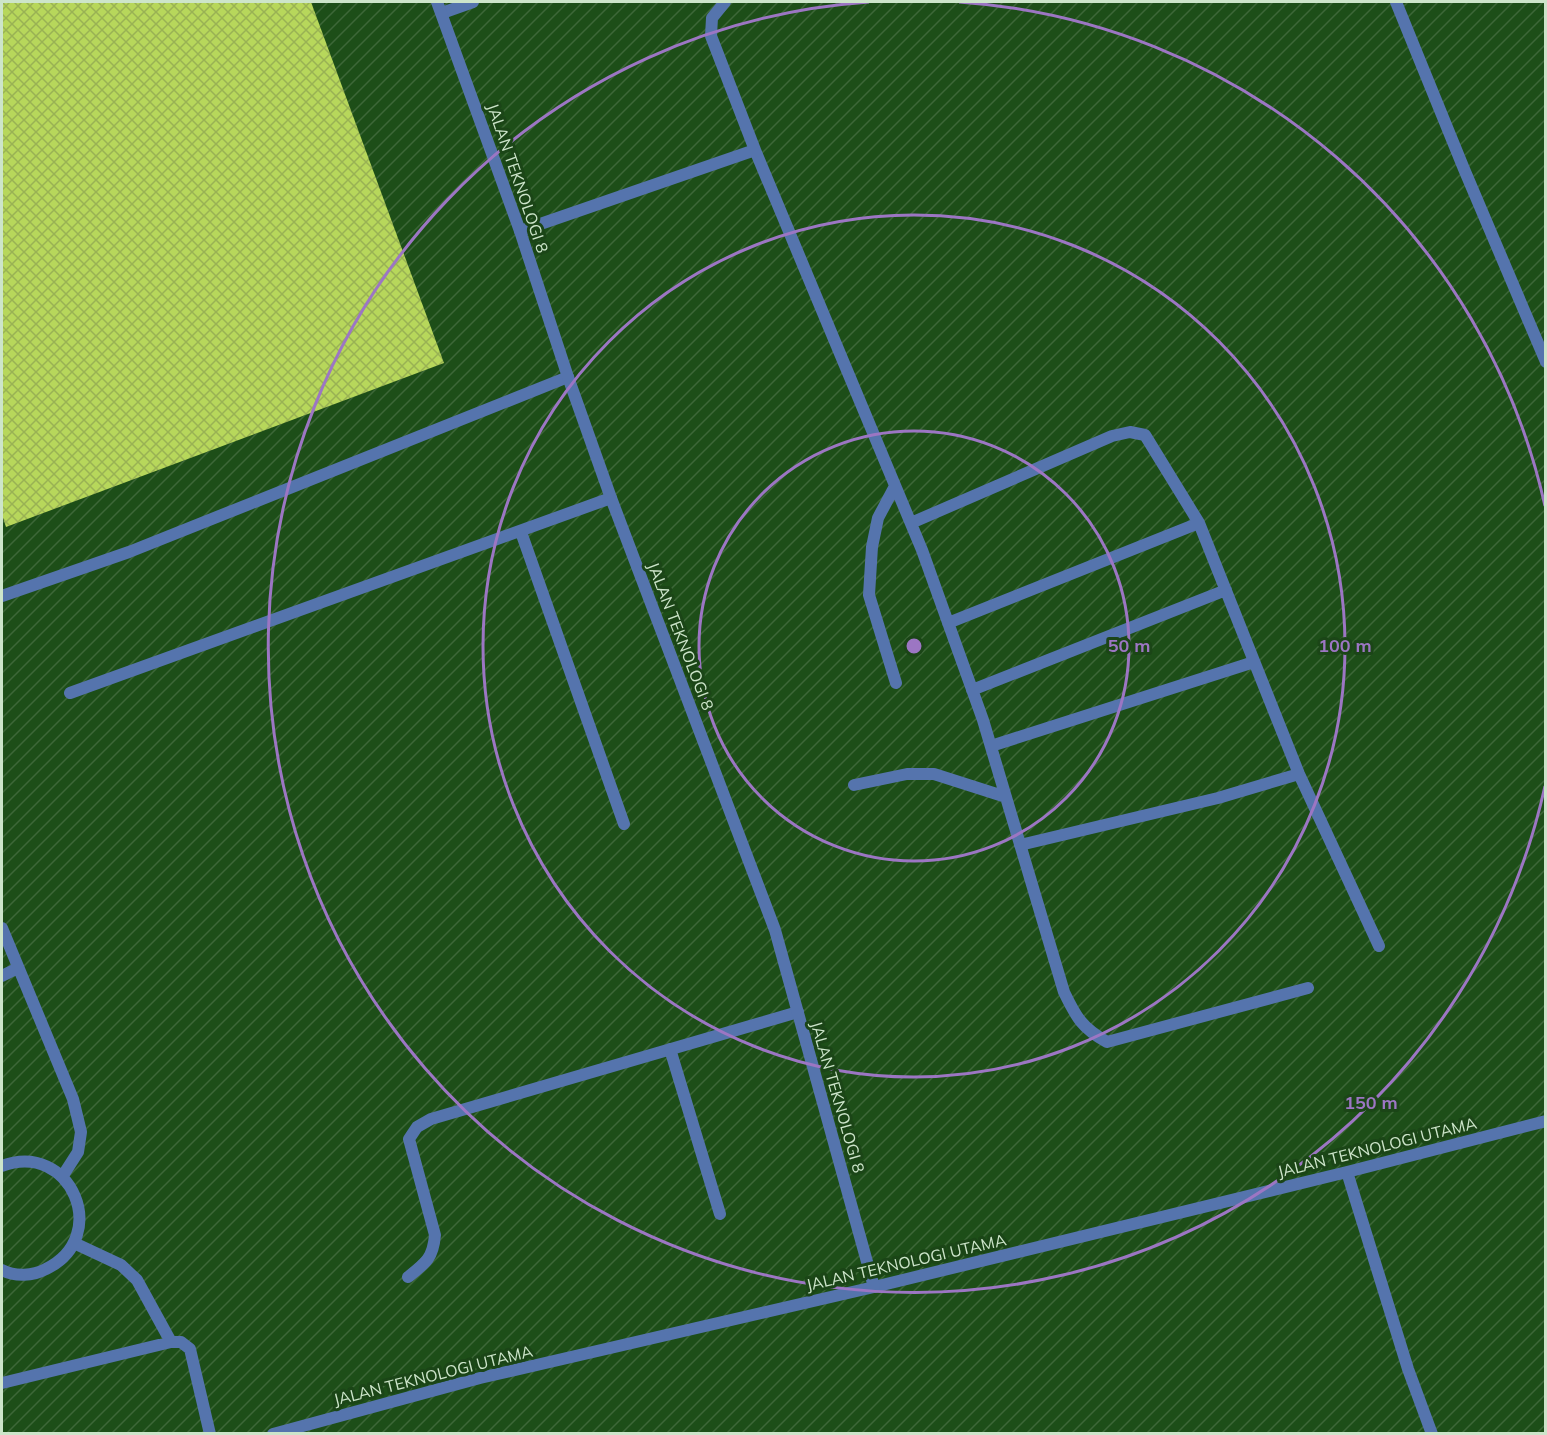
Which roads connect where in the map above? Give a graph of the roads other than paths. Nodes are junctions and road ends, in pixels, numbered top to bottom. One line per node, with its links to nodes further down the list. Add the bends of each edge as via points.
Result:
1 (473, 2): 4 (street)
2 (726, 2): 5 (street, via 712,18 711,36)
3 (1396, 2): 7 (street)
4 (440, 8): 6 (street, JALAN TEKNOLOGI 8)
5 (755, 150): 6 (street); 9 (street)
6 (520, 231): 8 (street, JALAN TEKNOLOGI 8)
7 (1545, 363)
8 (568, 377): 10 (street, JALAN TEKNOLOGI 8); 15 (street, via 129,552)
9 (895, 486): 11 (street); 18 (street, via 878,518 869,595)
10 (611, 498): 13 (street); 32 (street, JALAN TEKNOLOGI 8, via 775,930)
11 (911, 523): 12 (street, via 1112,436 1130,432 1145,435); 16 (street)
12 (1200, 523): 14 (street); 16 (street)
13 (521, 532): 20 (street); 25 (street)
14 (1226, 590): 17 (street); 19 (street)
15 (2, 596)
16 (948, 623): 19 (street)
17 (1254, 662): 21 (street); 22 (street)
18 (896, 683)
19 (972, 690): 21 (street)
20 (70, 693)
21 (991, 746): 24 (street)
22 (1299, 774): 26 (street, via 1218,798); 28 (street)
23 (854, 784): 24 (street, via 907,774 934,774)
24 (1006, 797): 26 (street)
25 (624, 824)
26 (1020, 845): 31 (street, via 1064,992 1078,1020 1107,1042)
27 (2, 928): 29 (street)
28 (1379, 946)
29 (18, 968): 30 (street); 37 (street, via 73,1099 81,1132 78,1152)
30 (2, 976)
31 (1308, 988)
32 (798, 1012): 33 (street); 42 (street, JALAN TEKNOLOGI 8)
33 (670, 1049): 38 (street); 41 (street, via 431,1119 417,1127 409,1139 435,1235 434,1250 426,1263)
34 (1545, 1120): 36 (street, JALAN TEKNOLOGI UTAMA)
35 (2, 1166): 37 (street, via 14,1161 34,1162)
36 (1347, 1172): 42 (street, JALAN TEKNOLOGI UTAMA); 47 (street)
37 (62, 1177): 39 (street, via 78,1202 80,1223)
38 (720, 1214)
39 (74, 1243): 40 (street, via 58,1263 35,1275 8,1274); 43 (street, via 121,1265 136,1280)
40 (2, 1270)
41 (408, 1276)
42 (874, 1287): 46 (street, JALAN TEKNOLOGI UTAMA, via 480,1378)
43 (171, 1342): 44 (street); 45 (street, via 181,1342 190,1349)
44 (2, 1383)
45 (210, 1434)
46 (273, 1434)
47 (1432, 1434)

